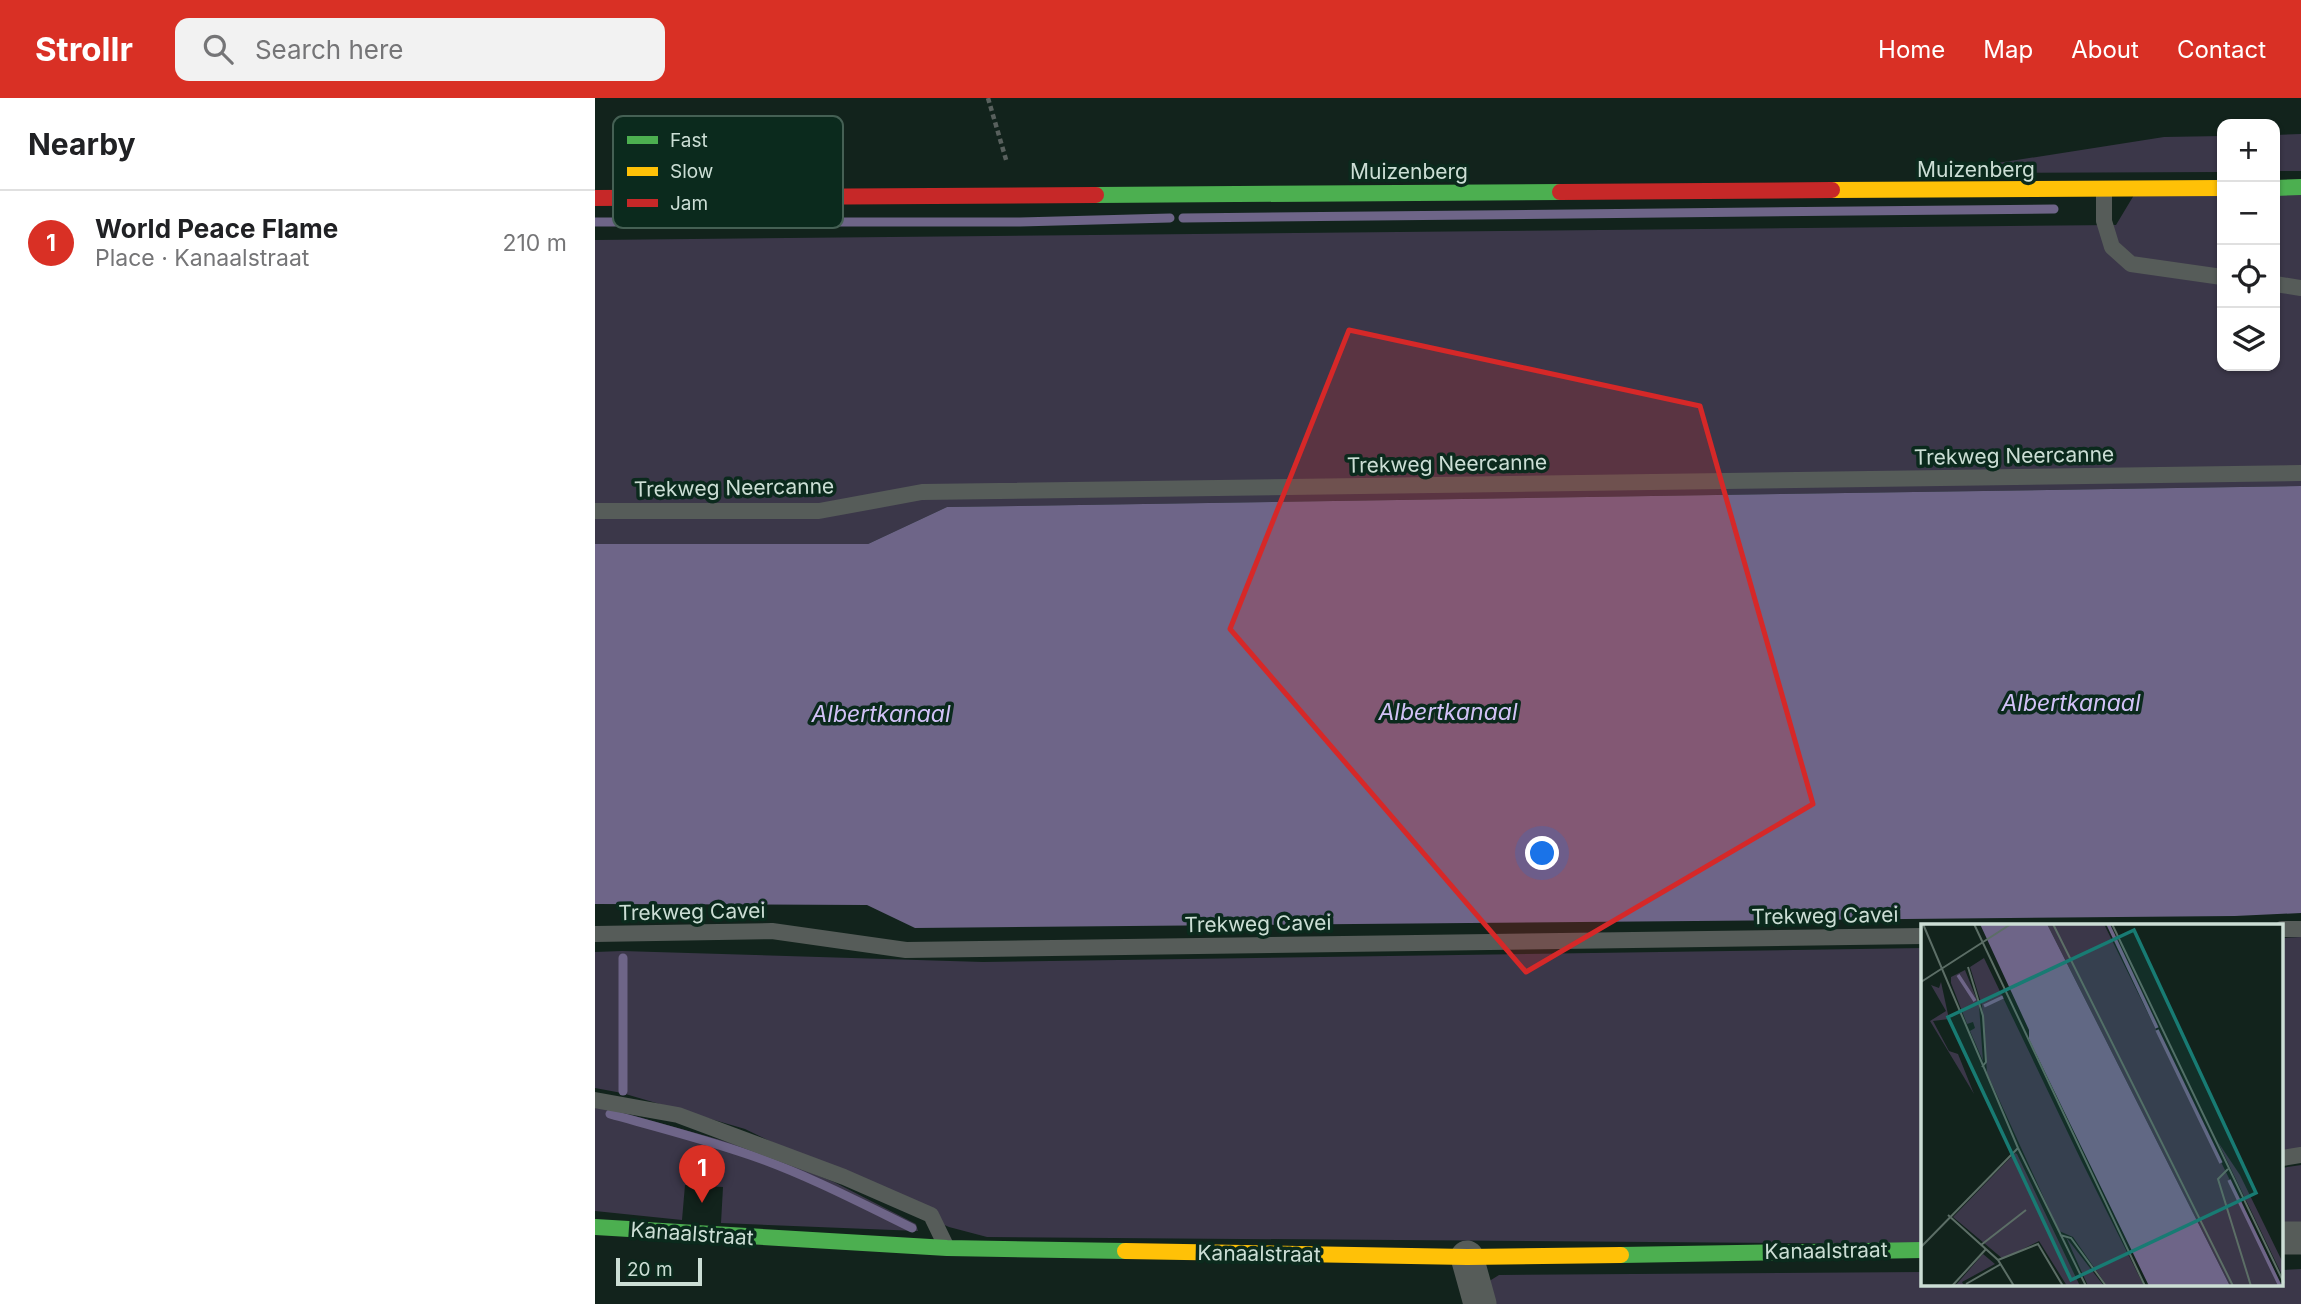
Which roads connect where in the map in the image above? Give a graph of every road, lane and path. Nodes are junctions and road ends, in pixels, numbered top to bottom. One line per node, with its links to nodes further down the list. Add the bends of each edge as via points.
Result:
1 (988, 98): 6 (path)
2 (2301, 187): 4 (street)
3 (2217, 188): 5 (street, Muizenberg)
4 (2280, 188)
5 (2104, 190): 6 (street, Muizenberg); 10 (lane, via 2104,220 2112,247 2131,264)
6 (1015, 195): 7 (street, Muizenberg)
7 (843, 196)
8 (595, 198): 9 (street, Muizenberg)
9 (613, 198)
10 (2217, 276)
11 (2280, 285): 12 (lane)
12 (2301, 288)
13 (2301, 473): 14 (lane, Trekweg Neercanne, via 922,492 819,511)
14 (595, 511)
15 (2283, 929): 16 (lane)
16 (2301, 929)
17 (595, 934): 18 (lane, Trekweg Cavei, via 772,931 906,950)
18 (1921, 936)
19 (595, 1100): 25 (lane, via 678,1115 844,1177 931,1215)
20 (2301, 1155): 21 (lane)
21 (2283, 1158)
22 (595, 1227): 25 (street, Kanaalstraat)
23 (2283, 1238): 24 (street)
24 (2301, 1238)
25 (947, 1248): 27 (street, Kanaalstraat)
26 (1921, 1250): 27 (street, Kanaalstraat)
27 (1467, 1257): 28 (street)
28 (1480, 1304)

